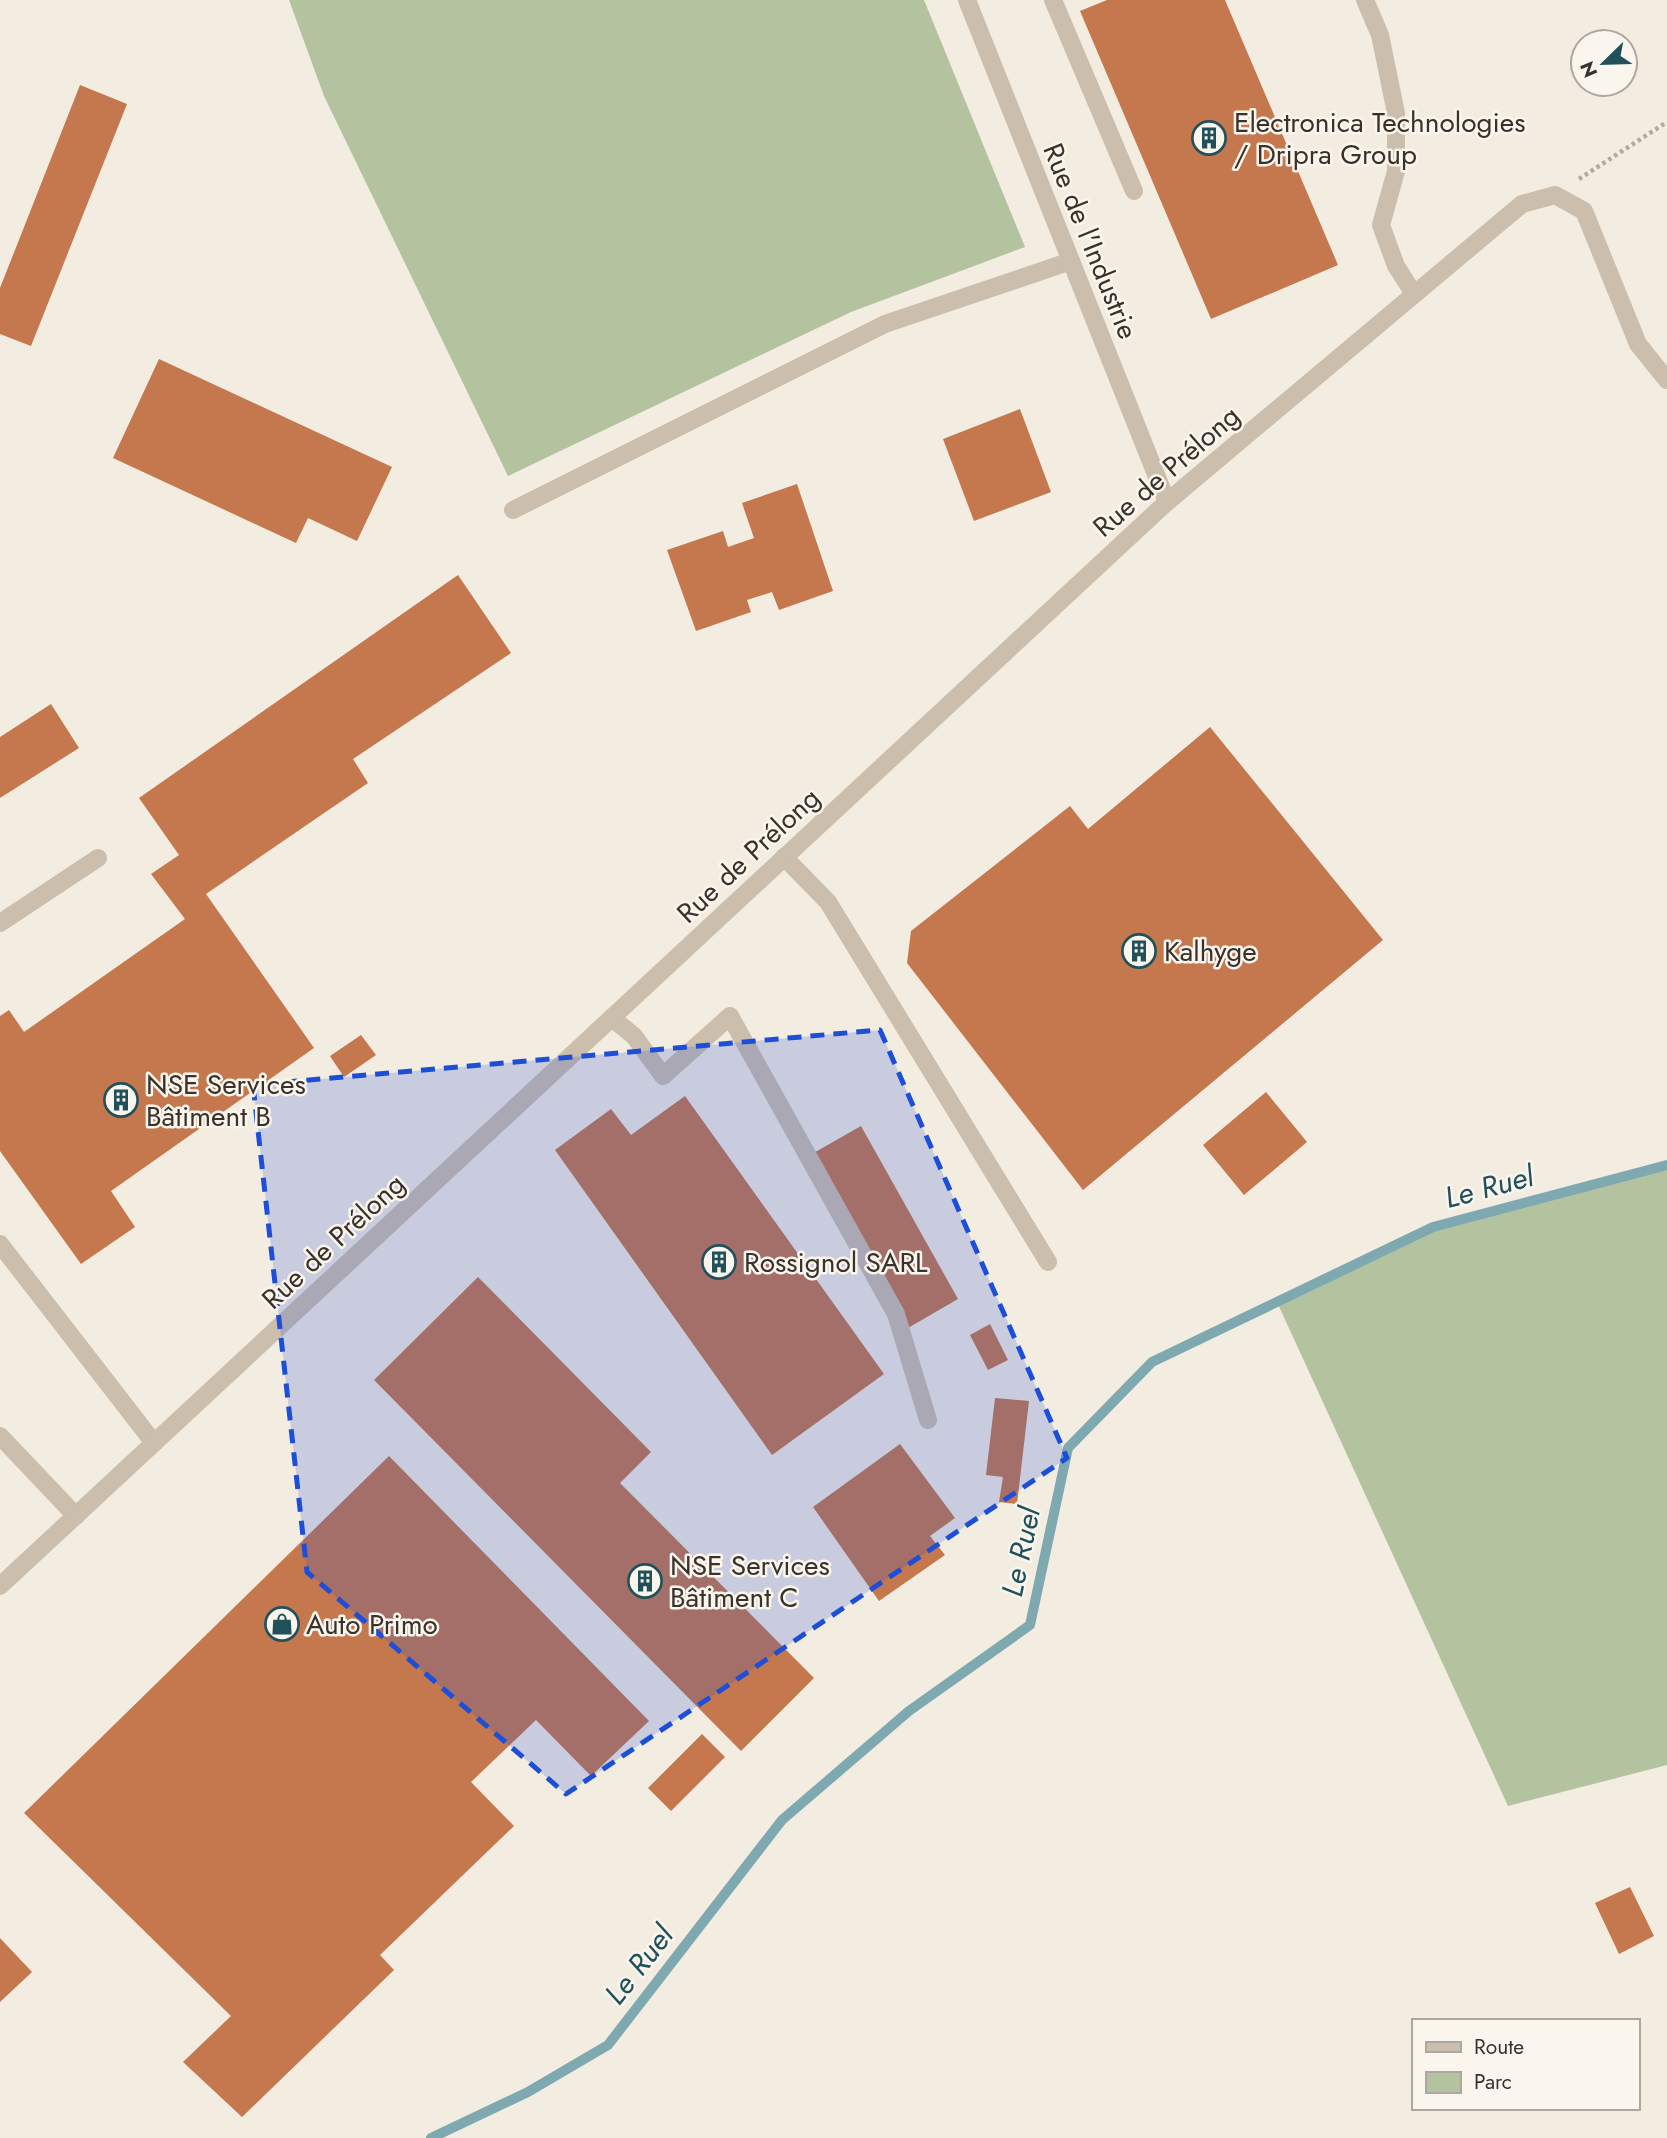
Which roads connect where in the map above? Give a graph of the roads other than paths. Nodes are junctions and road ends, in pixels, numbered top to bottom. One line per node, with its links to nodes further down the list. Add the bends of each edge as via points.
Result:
1 (967, 0): 5 (street, Rue de l'Industrie)
2 (1053, 0): 4 (street)
3 (1365, 0): 6 (street, via 1380,35 1396,113 1396,172 1381,225 1396,267)
4 (1134, 191)
5 (1071, 261): 8 (street, Rue de l'Industrie); 9 (street, via 885,324)
6 (1415, 294): 7 (street, Rue de Prélong, via 1522,204 1555,195 1584,211 1638,344); 8 (street, Rue de Prélong)
7 (1667, 380)
8 (1167, 502): 10 (street, Rue de Prélong)
9 (513, 510)
10 (785, 857): 13 (street, Rue de Prélong); 15 (street, via 828,902)
11 (99, 858): 12 (street)
12 (0, 923)
13 (612, 1018): 16 (street, via 634,1036 663,1076 730,1016 896,1314); 18 (street, Rue de Prélong)
14 (0, 1244): 18 (street)
15 (1048, 1262)
16 (928, 1420)
17 (0, 1436): 19 (street)
18 (154, 1443): 19 (street, Rue de Prélong)
19 (76, 1516): 20 (street, Rue de Prélong)
20 (0, 1586)

